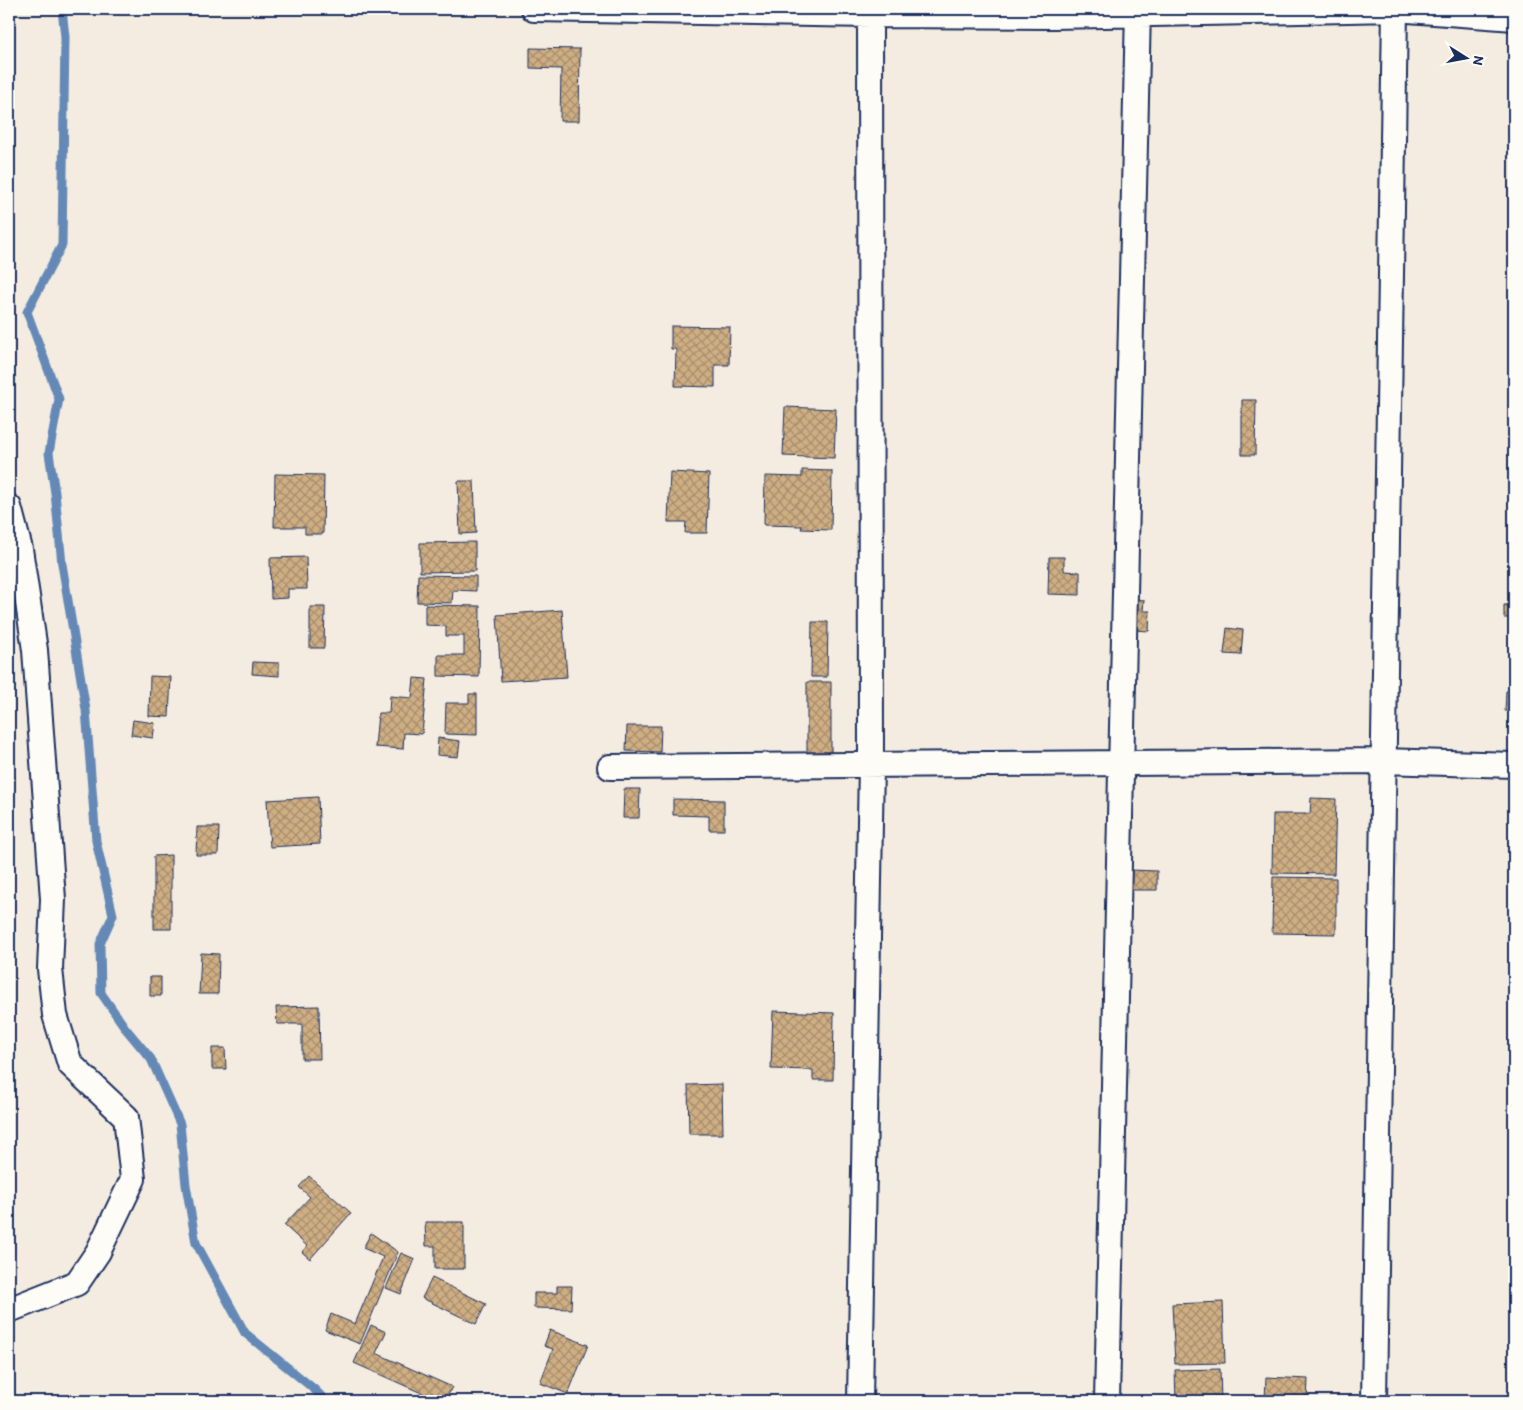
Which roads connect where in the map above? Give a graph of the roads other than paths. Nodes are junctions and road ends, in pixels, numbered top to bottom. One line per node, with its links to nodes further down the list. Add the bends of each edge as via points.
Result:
1 (534, 9): 3 (street)
2 (1395, 9): 4 (street); 5 (street); 7 (street)
3 (870, 12): 4 (street, via 1054,16); 9 (street)
4 (1138, 12): 8 (street)
5 (1514, 18)
6 (9, 507): 12 (street, via 20,549 35,650 53,899 50,969 55,1015 70,1064 126,1117 133,1178 98,1252 78,1283)
7 (1382, 761): 8 (street); 10 (street); 15 (street)
8 (1122, 763): 9 (street); 14 (street)
9 (871, 764): 11 (street); 13 (street)
10 (1514, 765)
11 (610, 767)
12 (9, 1310)
13 (860, 1401)
14 (1107, 1401)
15 (1374, 1401)

